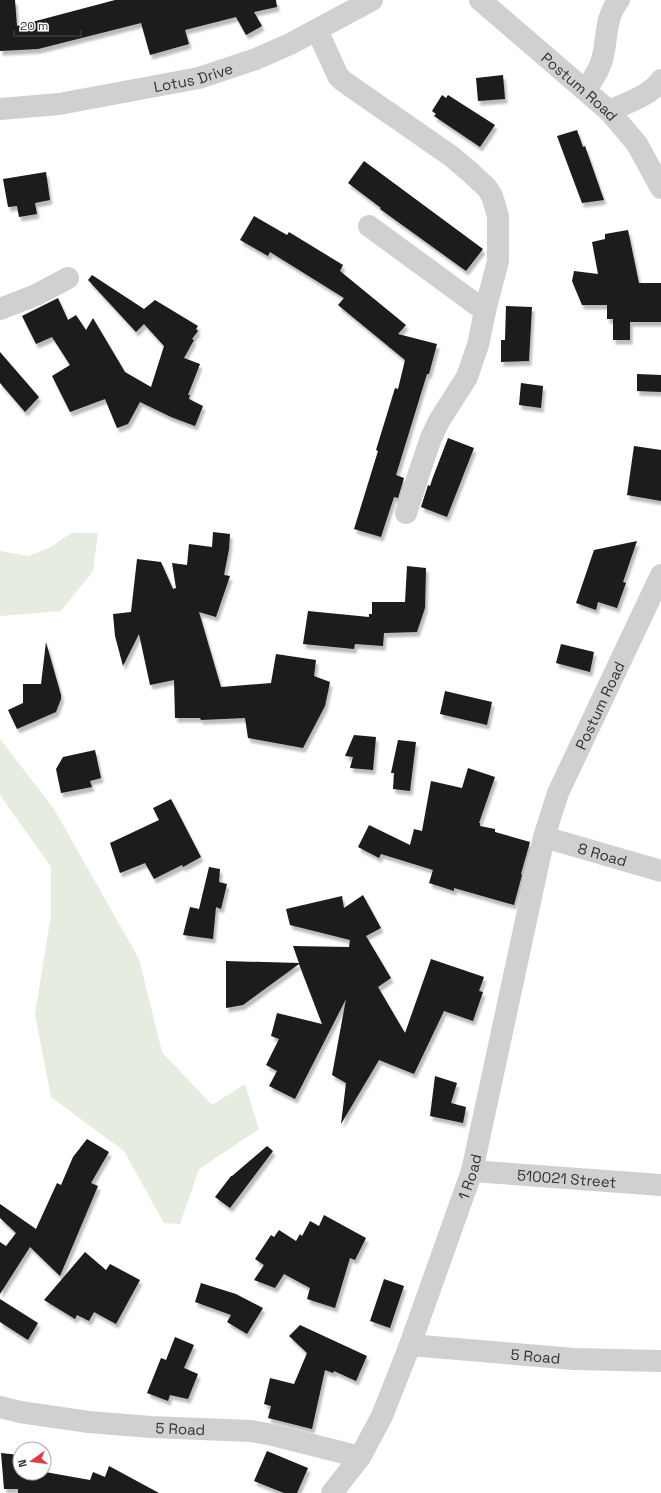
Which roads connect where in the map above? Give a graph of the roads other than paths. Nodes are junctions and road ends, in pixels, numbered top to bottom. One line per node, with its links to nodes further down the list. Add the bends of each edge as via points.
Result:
1 (372, 0): 4 (street, Lotus Drive)
2 (480, 0): 6 (street, Postum Road)
3 (619, 0): 6 (street, via 614,5 609,19 599,69)
4 (317, 30): 7 (street, Lotus Drive, via 256,59 199,78 58,104); 13 (street, via 335,71 343,81 451,156 487,188 492,196 498,216 498,261)
5 (660, 85): 8 (street)
6 (586, 90): 8 (street, Postum Road)
7 (0, 109)
8 (609, 111): 9 (street, Postum Road, via 637,144)
9 (661, 188)
10 (370, 226): 13 (street)
11 (68, 278): 12 (street, via 36,295)
12 (0, 309)
13 (485, 311): 14 (street, via 478,345 467,377 431,438)
14 (406, 513)
15 (661, 575): 16 (street, Postum Road, via 558,793)
16 (544, 837): 17 (street, 8 Road); 18 (street, 1 Road)
17 (661, 871)
18 (472, 1171): 19 (street, 510021 Street); 20 (street, 1 Road)
19 (661, 1185)
20 (410, 1345): 21 (street, 5 Road, via 574,1359); 23 (street, 1 Road, via 382,1416)
21 (661, 1361)
22 (0, 1407): 23 (street, 5 Road, via 89,1422 251,1431)
23 (360, 1457): 24 (street, 1 Road)
24 (332, 1493)

